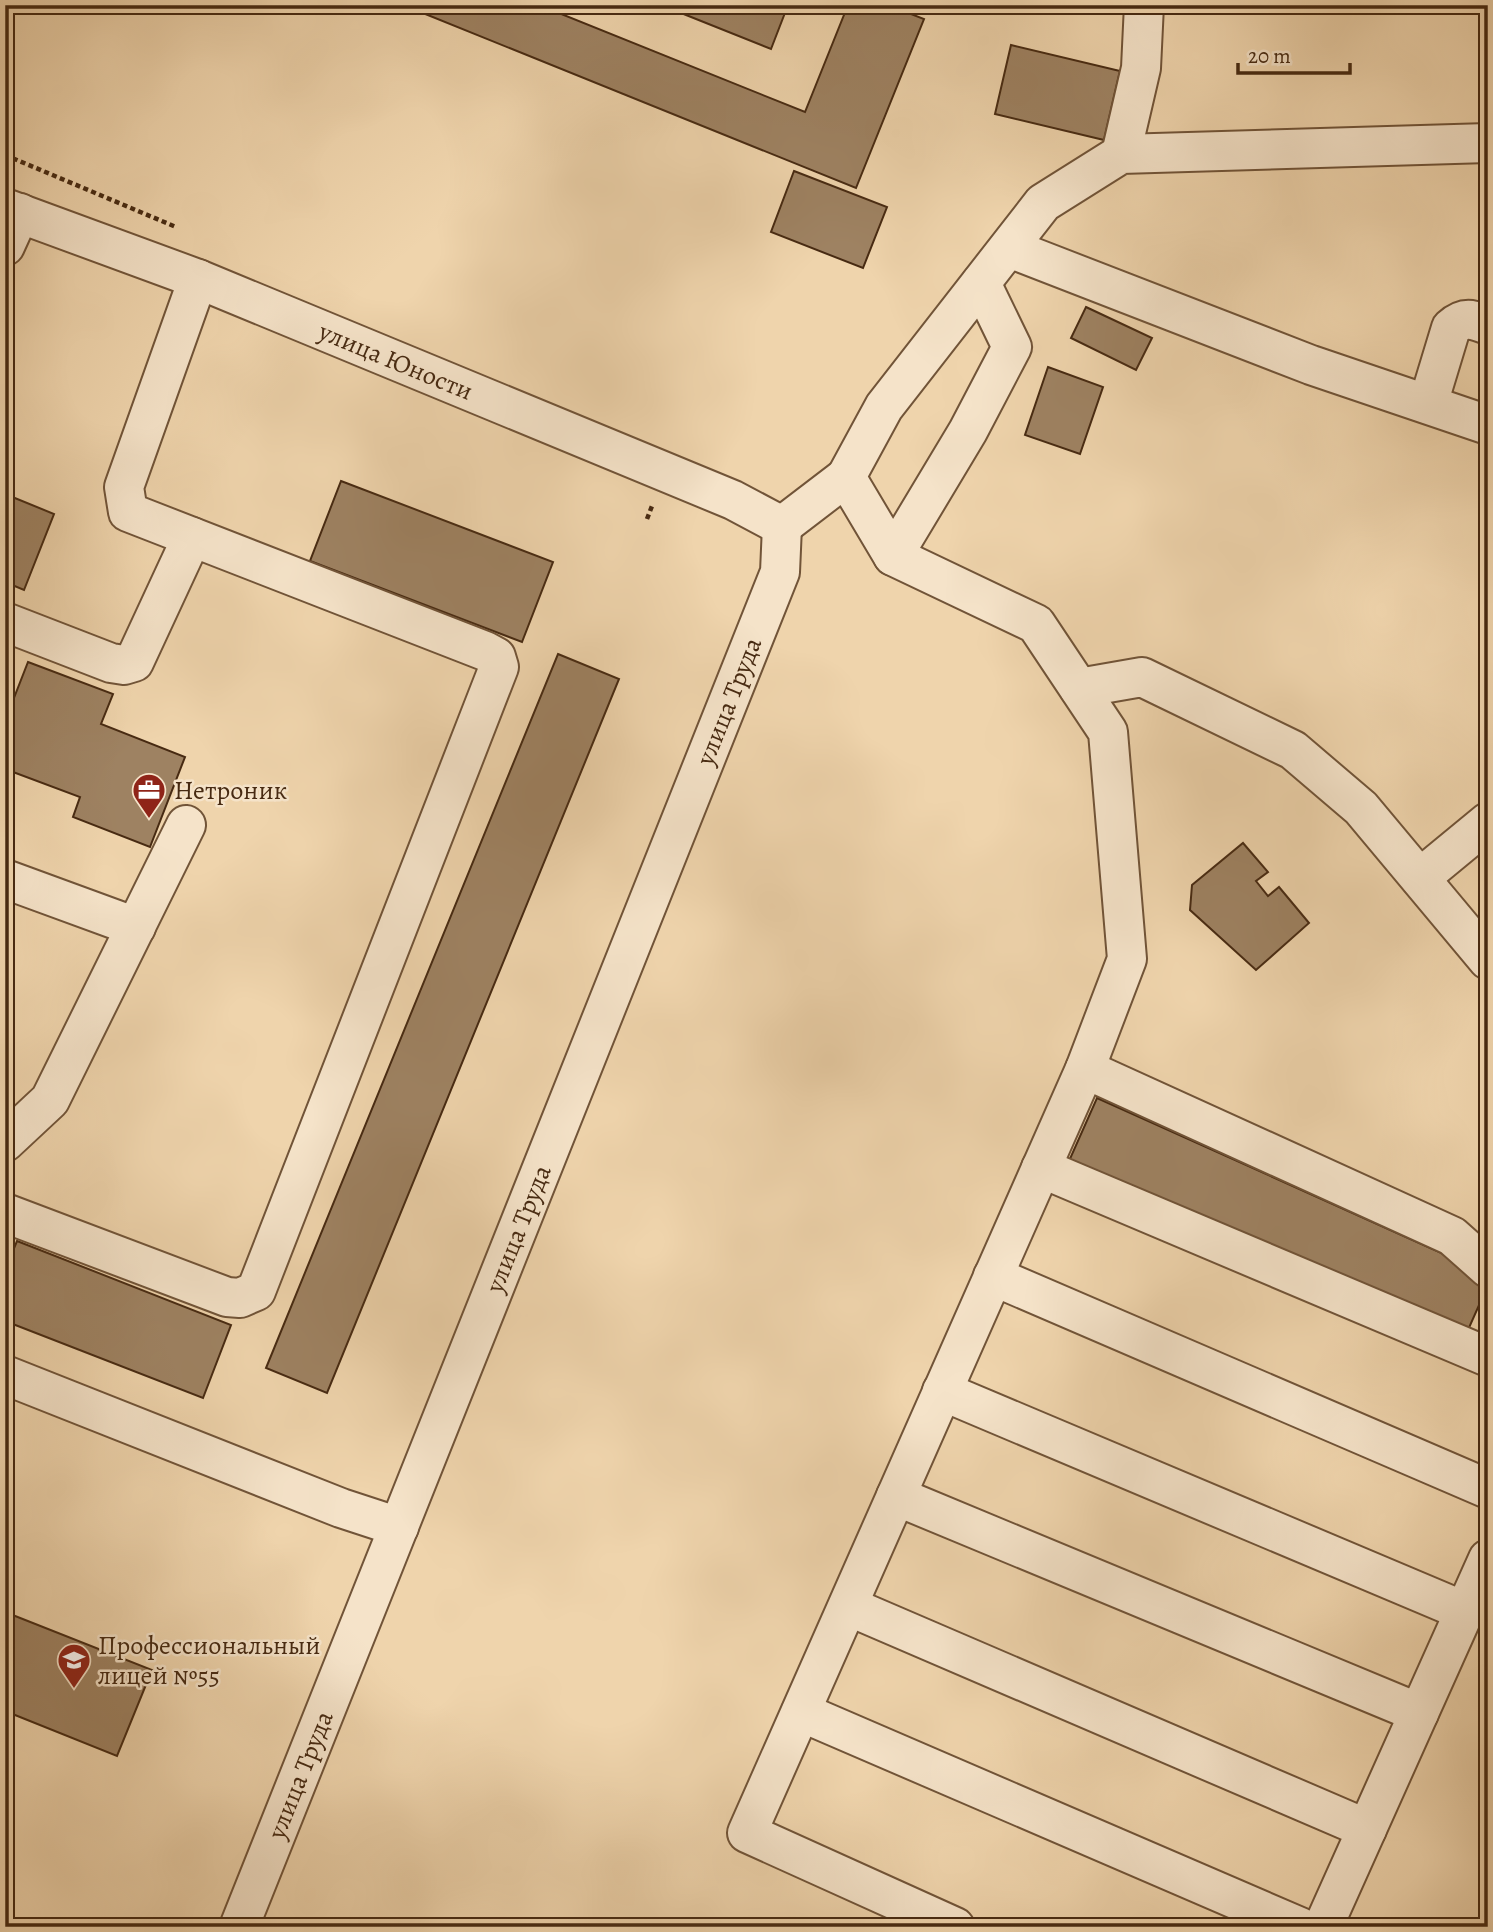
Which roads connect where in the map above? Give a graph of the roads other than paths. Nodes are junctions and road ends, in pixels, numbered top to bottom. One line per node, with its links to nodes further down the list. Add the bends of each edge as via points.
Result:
1 (1144, 5): 3 (street, via 1141,68)
2 (1488, 143): 3 (street)
3 (1121, 153): 5 (street, via 1043,203)
4 (10, 222): 6 (street, улица Юности)
5 (1009, 248): 7 (street); 9 (street, via 1311,365)
6 (198, 279): 12 (street, улица Юности, via 733,500); 13 (street, via 124,487 128,512)
7 (981, 283): 11 (street, via 884,407); 14 (street, via 1012,347 968,432)
8 (1488, 325): 9 (street, via 1468,318 1451,328)
9 (1428, 404): 10 (street)
10 (1488, 425)
11 (846, 477): 12 (street); 14 (street)
12 (782, 526): 34 (street, улица Труда, via 779,572)
13 (192, 537): 15 (street, via 134,662 111,663); 26 (street, via 485,651 496,657 499,667 256,1292 227,1297)
14 (893, 556): 16 (street, via 1036,624)
15 (5, 622)
16 (1079, 688): 19 (street, via 1142,677 1293,750 1361,808); 23 (street, via 1108,732 1127,959)
17 (1488, 822): 19 (street)
18 (186, 825): 21 (street)
19 (1420, 878): 22 (street)
20 (5, 879): 21 (street)
21 (136, 928): 24 (street, via 50,1100)
22 (1488, 960)
23 (1085, 1069): 25 (street); 27 (street, via 1452,1236)
24 (5, 1142)
25 (1041, 1168): 28 (street); 29 (street)
26 (5, 1213)
27 (1488, 1268)
28 (993, 1276): 31 (street); 32 (street)
29 (1488, 1357)
30 (5, 1375): 34 (street)
31 (942, 1391): 33 (street); 37 (street)
32 (1488, 1489)
33 (896, 1496): 36 (street); 39 (street)
34 (399, 1527): 41 (street, улица Труда)
35 (1488, 1559): 37 (street)
36 (848, 1606): 38 (street); 40 (street)
37 (1464, 1611): 39 (street)
38 (801, 1712): 42 (street, via 747,1833); 43 (street)
39 (1419, 1713): 40 (street)
40 (1367, 1829): 44 (street)
41 (250, 1924)
42 (955, 1927)
43 (1300, 1927)
44 (1323, 1927)

